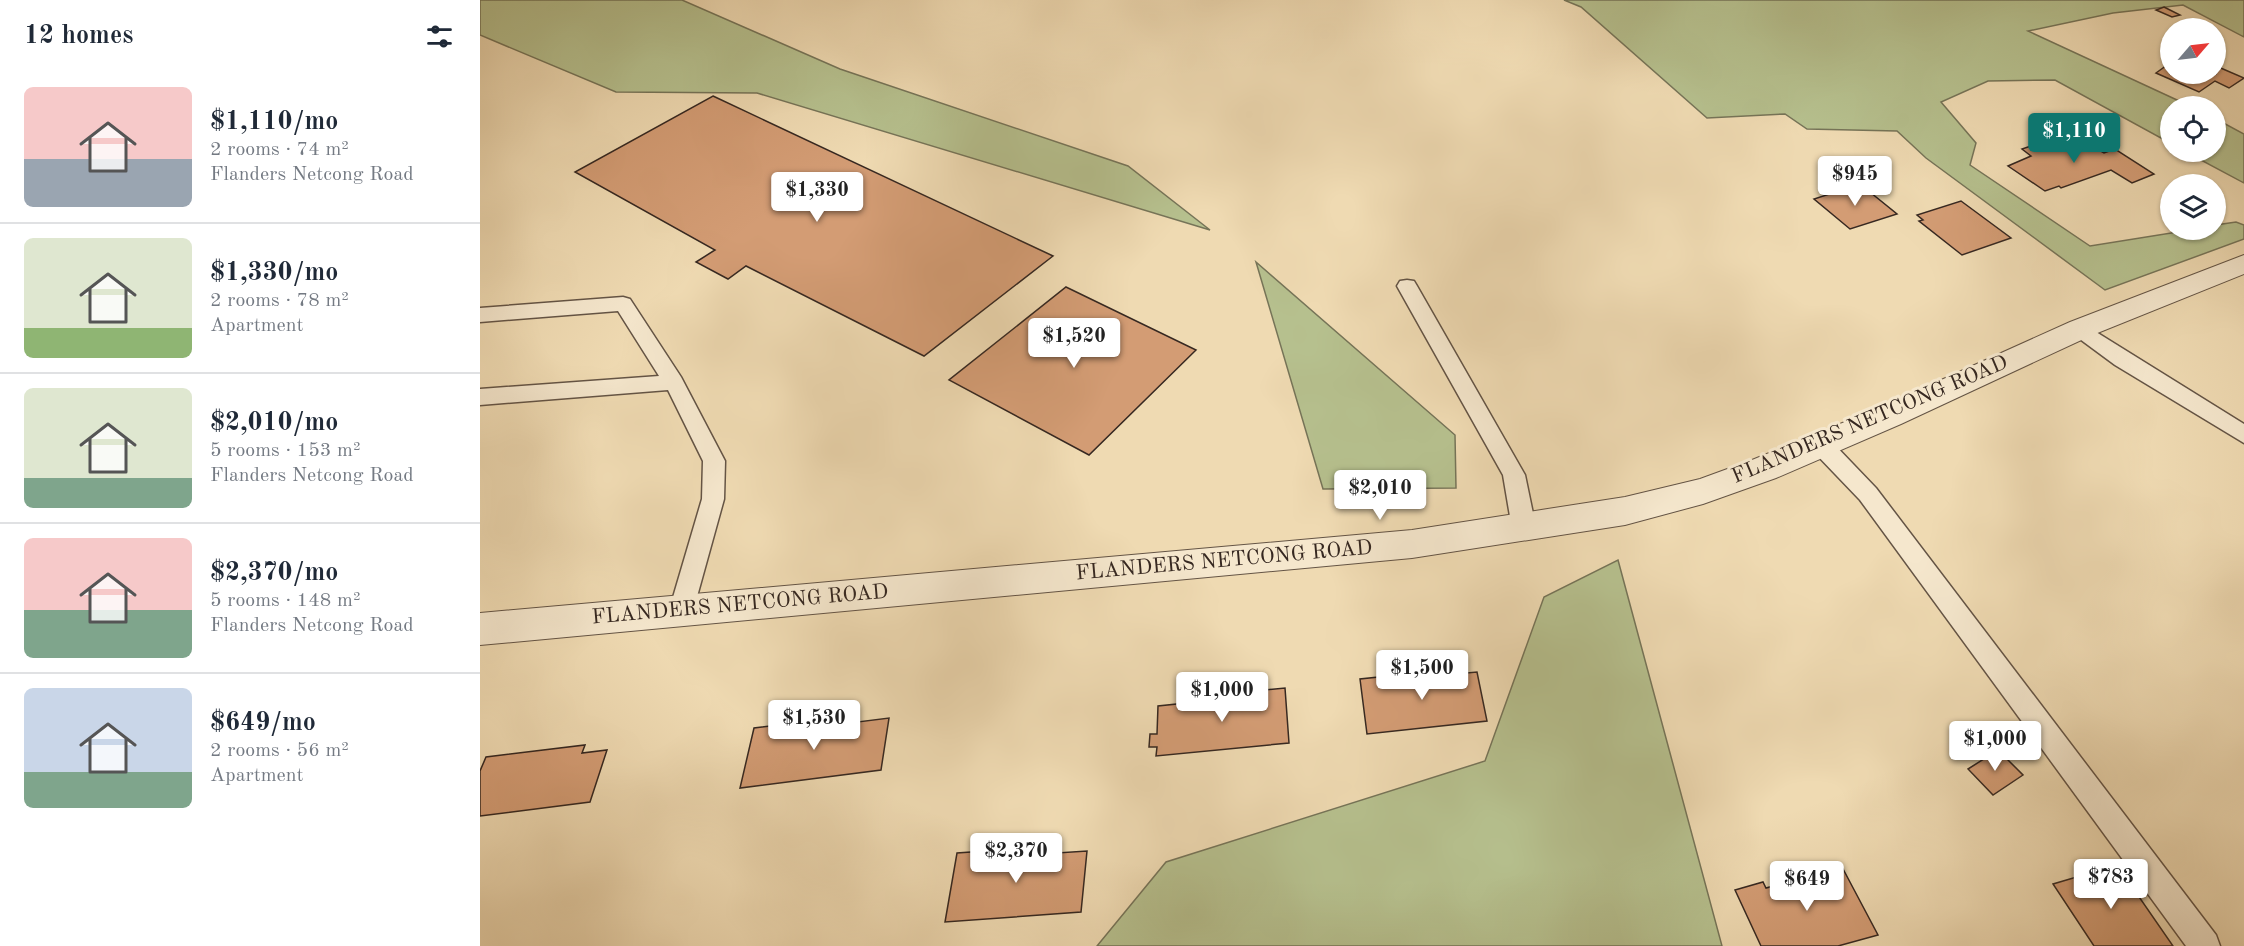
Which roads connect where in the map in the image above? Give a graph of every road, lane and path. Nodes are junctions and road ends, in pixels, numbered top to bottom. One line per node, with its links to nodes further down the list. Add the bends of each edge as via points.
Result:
1 (2244, 264): 4 (street, FLANDERS NETCONG ROAD)
2 (1407, 286): 9 (lane, via 1514,475)
3 (480, 315): 5 (lane, via 623,304)
4 (2080, 329): 7 (lane, via 2122,360); 8 (street, FLANDERS NETCONG ROAD)
5 (674, 382): 6 (lane); 10 (lane, via 714,461 713,499)
6 (480, 397)
7 (2244, 435)
8 (1822, 446): 9 (street, FLANDERS NETCONG ROAD, via 1668,501); 12 (lane, via 1868,494)
9 (1524, 528): 10 (street, FLANDERS NETCONG ROAD, via 1412,544)
10 (681, 611): 11 (street, FLANDERS NETCONG ROAD)
11 (480, 628)
12 (2205, 946)

